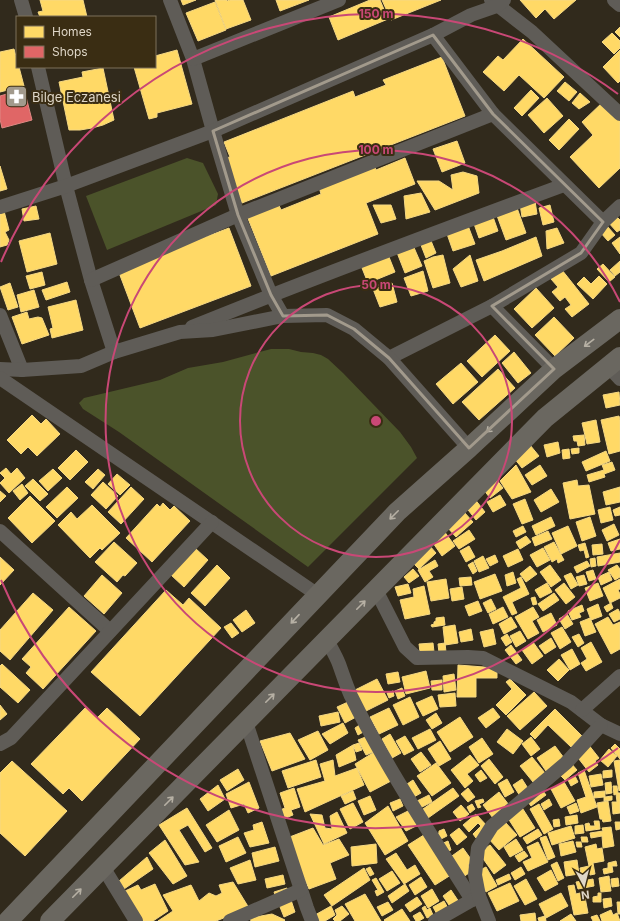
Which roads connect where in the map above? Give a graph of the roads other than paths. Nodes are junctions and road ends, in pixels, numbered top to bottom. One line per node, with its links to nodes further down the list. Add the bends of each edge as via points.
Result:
1 (22, 0): 7 (street)
2 (170, 0): 9 (street)
3 (339, 0): 9 (street)
4 (614, 0): 6 (street)
5 (497, 2): 8 (street); 12 (street)
6 (620, 6)
7 (26, 16)
8 (433, 36): 11 (street); 13 (street)
9 (193, 59): 13 (street)
10 (38, 68): 15 (street)
11 (493, 114): 14 (street); 18 (street)
12 (620, 114)
13 (213, 131): 15 (street); 18 (street)
14 (564, 185): 19 (street); 21 (street)
15 (66, 186): 17 (street); 20 (street)
16 (620, 206): 19 (street)
17 (0, 207)
18 (238, 215): 20 (street); 21 (street)
19 (603, 222): 22 (street, via 581,253)
20 (91, 280): 27 (street)
21 (271, 295): 24 (street); 26 (street)
22 (492, 306): 28 (street); 31 (street)
23 (0, 315): 32 (street)
24 (283, 316): 26 (street, via 213,330); 28 (street, via 327,315 354,329)
25 (620, 319): 31 (main road, one-way to 31)
26 (180, 332): 27 (street)
27 (114, 352): 32 (street, via 81,366)
28 (388, 358): 34 (street)
29 (616, 367): 37 (main road, via 545,418)
30 (0, 369): 32 (street)
31 (554, 369): 34 (main road, one-way to 34)
32 (22, 370)
33 (0, 378): 35 (street)
34 (469, 448): 38 (main road, one-way to 38, via 397,512)
35 (212, 522): 38 (street); 39 (street)
36 (0, 530): 39 (street)
37 (376, 590): 40 (main road, one-way to 37); 42 (street, via 405,647 417,658 483,658)
38 (318, 595): 52 (main road, one-way to 52)
39 (110, 631): 46 (street, via 11,738)
40 (327, 640): 43 (main road, one-way to 40); 49 (street, via 350,694 379,748 414,808)
41 (620, 676): 42 (street)
42 (582, 710): 44 (street)
43 (246, 722): 47 (main road, one-way to 43); 48 (street)
44 (601, 725): 45 (street); 49 (street, via 566,763 492,826 478,848)
45 (620, 734)
46 (0, 744)
47 (103, 867): 53 (main road, one-way to 47); 54 (street)
48 (301, 890): 55 (street); 56 (street)
49 (475, 898): 57 (street); 58 (street)
50 (0, 914): 51 (main road)
51 (4, 921)
52 (8, 921)
53 (50, 921)
54 (136, 921)
55 (230, 921)
56 (312, 921)
57 (435, 921)
58 (489, 921)

